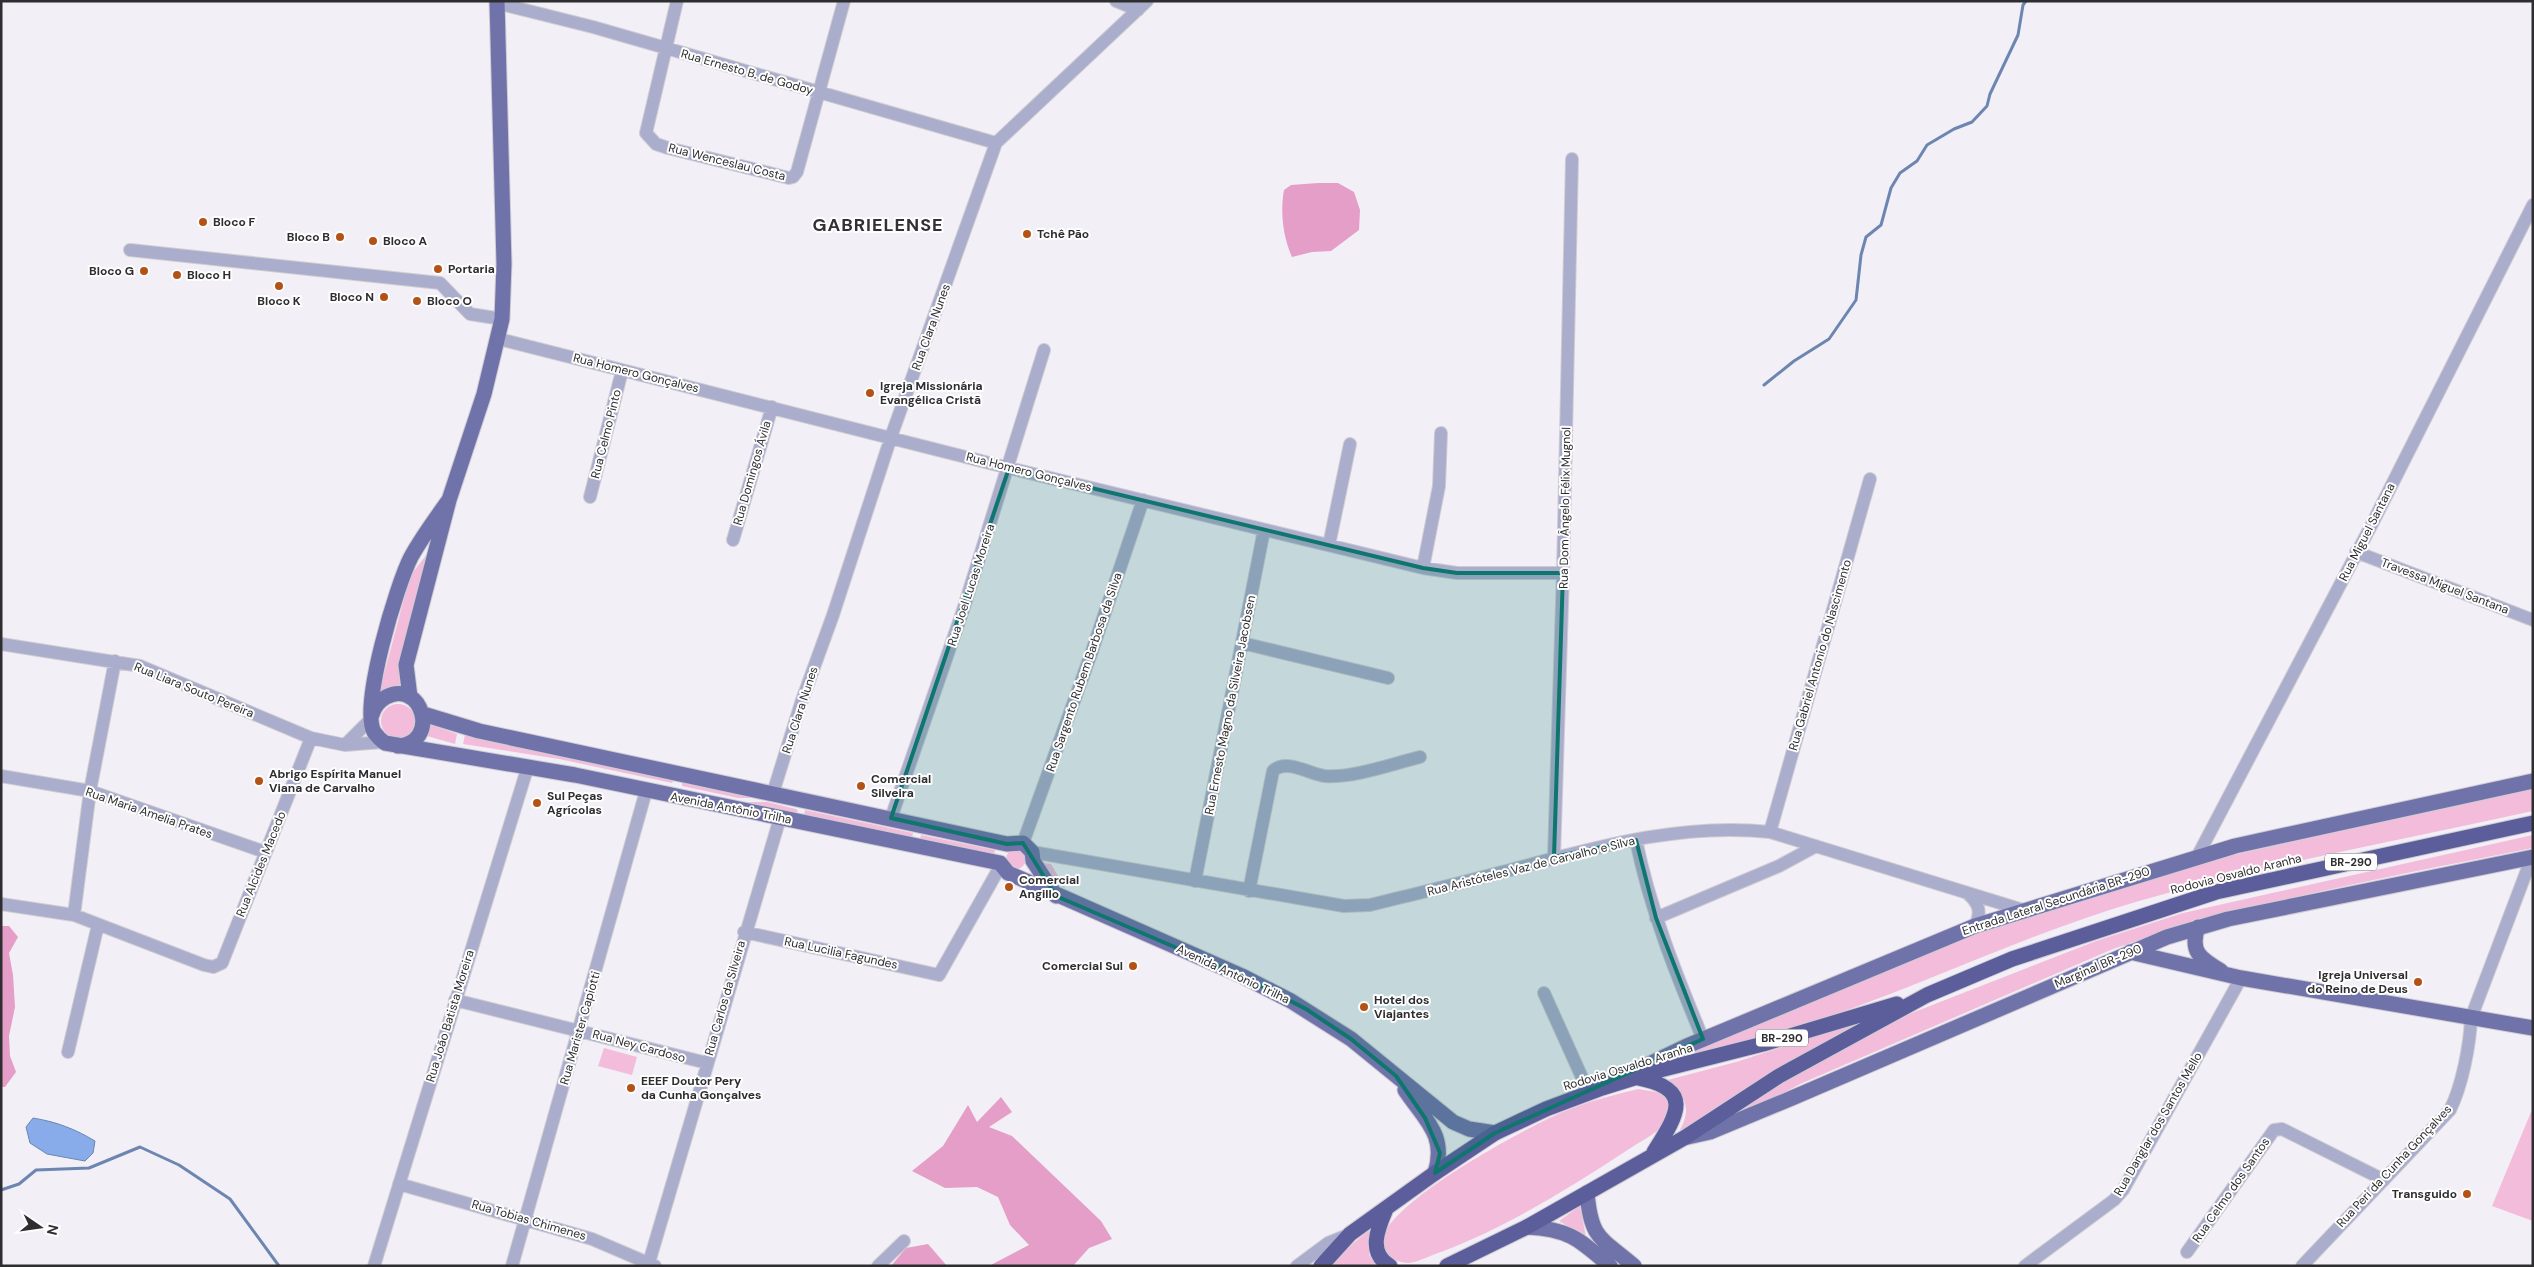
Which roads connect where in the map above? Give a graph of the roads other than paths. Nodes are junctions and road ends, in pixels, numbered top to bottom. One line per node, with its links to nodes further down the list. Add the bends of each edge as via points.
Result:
1 (677, 1): 6 (street, Rua Wenceslau Costa)
2 (844, 1): 7 (street)
3 (1116, 1): 5 (street)
4 (497, 2): 6 (street, Rua Ernesto B. de Godoy); 12 (main road, via 504,244)
5 (1142, 6): 8 (street, Rua Clara Nunes)
6 (665, 49): 7 (street, Rua Ernesto B. de Godoy); 7 (street, Rua Wenceslau Costa, via 646,133 648,139 668,148 793,177)
7 (820, 92): 8 (street, Rua Ernesto B. de Godoy)
8 (996, 143): 18 (street, Rua Clara Nunes)
9 (1572, 158): 30 (street, Rua Dom Ângelo Félix Mugnol)
10 (2533, 205): 28 (street, Rua Miguel Santana)
11 (130, 250): 12 (street, via 440,283 470,314)
12 (502, 319): 13 (main road)
13 (499, 340): 15 (street, Rua Homero Gonçalves); 23 (main road)
14 (1044, 350): 20 (street, Rua Joel Lucas Moreira)
15 (622, 371): 16 (street, Rua Homero Gonçalves); 22 (street, Rua Celmo Pinto)
16 (772, 407): 18 (street, Rua Homero Gonçalves); 26 (street, Rua Domingos Ávila)
17 (1441, 433): 29 (street, via 1439,486)
18 (891, 438): 20 (street, Rua Homero Gonçalves); 48 (street, Rua Clara Nunes)
19 (1350, 444): 27 (street)
20 (1009, 468): 24 (street, Rua Homero Gonçalves); 50 (street, Rua Joel Lucas Moreira)
21 (1870, 479): 52 (street, Rua Gabriel Antonio do Nascimento)
22 (590, 496)
23 (449, 500): 36 (main road, via 406,665); 38 (main road, via 418,546 404,574 376,672)
24 (1143, 500): 25 (street, Rua Homero Gonçalves); 57 (street, Rua Sargento Rubem Barbosa da Silva)
25 (1264, 530): 27 (street, Rua Homero Gonçalves); 32 (street, Rua Ernesto Magno da Silveira Jacobsen)
26 (733, 540)
27 (1329, 546): 29 (street, Rua Homero Gonçalves)
28 (2356, 552): 31 (street, Travessa Miguel Santana); 59 (street, Rua Miguel Santana)
29 (1423, 568): 30 (street, Rua Homero Gonçalves, via 1457,573)
30 (1564, 573): 58 (street, Rua Dom Ângelo Félix Mugnol)
31 (2533, 620)
32 (1242, 643): 35 (street); 63 (street, Rua Ernesto Magno da Silveira Jacobsen)
33 (1, 644): 34 (street, Rua Liara Souto Pereira)
34 (115, 661): 39 (street, Rua Liara Souto Pereira, via 140,666); 46 (street)
35 (1388, 678)
36 (410, 697): 37 (main road); 38 (main road, via 401,694 384,698)
37 (423, 714): 40 (main road, via 424,725 413,742 404,746); 48 (main road, Avenida Antônio Trilha, via 479,731)
38 (371, 719): 40 (main road, via 374,732); 41 (street)
39 (311, 738): 41 (street, Rua Liara Souto Pereira); 56 (street, Rua Alcides Macedo)
40 (389, 744): 41 (street, Rua Liara Souto Pereira); 43 (main road, Avenida Antônio Trilha)
41 (345, 745)
42 (1420, 757): 65 (street, via 1338,776 1277,767 1273,771)
43 (528, 766): 47 (main road, Avenida Antônio Trilha); 80 (street, Rua João Batista Moreira)
44 (1, 776): 46 (street, Rua Maria Amelia Prates)
45 (2533, 781): 59 (main road, Entrada Lateral Secundária BR-290)
46 (90, 791): 56 (street, Rua Maria Amelia Prates); 70 (street)
47 (646, 791): 49 (main road, Avenida Antônio Trilha); 83 (street, Rua Marister Capiotti)
48 (773, 793): 50 (main road, Avenida Antônio Trilha)
49 (780, 818): 61 (main road, Avenida Antônio Trilha); 75 (street, Rua Carlos da Silveira)
50 (891, 818): 54 (main road, Avenida Antônio Trilha)
51 (2533, 823): 79 (highway, Rodovia Osvaldo Aranha / BR-290, via 2216,892 2012,959)
52 (1770, 832): 53 (street, Rua Aristóteles Vaz de Carvalho e Silva, via 1714,829); 55 (street, Rua Aristóteles Vaz de Carvalho e Silva)
53 (1636, 840): 58 (street, Rua Aristóteles Vaz de Carvalho e Silva); 71 (street)
54 (1007, 844): 57 (main road, Avenida Antônio Trilha); 61 (main road, via 1001,851)
55 (1816, 846): 66 (street, Rua Aristóteles Vaz de Carvalho e Silva); 71 (street, via 1779,866)
56 (265, 852): 72 (street, Rua Alcides Macedo, via 222,963 213,967)
57 (1029, 852): 62 (main road, via 1027,872); 63 (street, Rua Aristóteles Vaz de Carvalho e Silva); 67 (main road)
58 (1554, 857): 65 (street, Rua Aristóteles Vaz de Carvalho e Silva, via 1370,904 1344,906)
59 (2197, 857): 69 (main road, Entrada Lateral Secundária BR-290)
60 (2532, 857): 64 (street, Rua Peri da Cunha Gonçalves); 74 (main road, Marginal BR-290)
61 (1000, 864): 62 (main road, Avenida Antônio Trilha); 75 (street, Rua Lucilia Fagundes, via 938,975)
62 (1016, 876): 67 (main road, Avenida Antônio Trilha)
63 (1195, 881): 65 (street, Rua Aristóteles Vaz de Carvalho e Silva)
64 (2527, 888): 81 (street, Rua Peri da Cunha Gonçalves, via 2493,956)
65 (1249, 891)
66 (1967, 893): 69 (street, Rua Aristóteles Vaz de Carvalho e Silva); 73 (street, via 1978,905 1979,918)
67 (1056, 896): 87 (main road, Avenida Antônio Trilha, via 1242,976 1291,1001 1351,1039)
68 (1, 904): 70 (street)
69 (2023, 910): 73 (main road, Entrada Lateral Secundária BR-290)
70 (74, 915): 72 (street)
71 (1656, 918): 84 (street)
72 (98, 925): 85 (street)
73 (1975, 926): 84 (main road, Entrada Lateral Secundária BR-290)
74 (2198, 927): 76 (main road, Marginal BR-290); 77 (main road, via 2194,942 2198,954)
75 (744, 932): 86 (street, Rua Carlos da Silveira)
76 (2130, 952): 77 (main road); 91 (main road, Marginal BR-290, via 1792,1098 1710,1132)
77 (2235, 977): 81 (main road); 114 (street, Rua Danglar dos Santos Mello, via 2123,1190)
78 (1544, 993): 89 (street)
79 (1927, 995): 88 (highway, Rodovia Osvaldo Aranha / BR-290); 91 (highway, Rodovia Osvaldo Aranha / BR-290, via 1779,1076)
80 (455, 1000): 83 (street, Rua Ney Cardoso); 95 (street, Rua João Batista Moreira)
81 (2471, 1018): 82 (main road); 94 (street, Rua Peri da Cunha Gonçalves, via 2450,1110)
82 (2533, 1028)
83 (579, 1030): 86 (street, Rua Ney Cardoso); 98 (street, Rua Marister Capiotti)
84 (1703, 1039): 89 (main road, Entrada Lateral Secundária BR-290, via 1634,1069)
85 (68, 1052)
86 (707, 1064): 104 (street, Rua Carlos da Silveira)
87 (1396, 1076): 90 (main road, Avenida Antônio Trilha, via 1452,1122 1469,1129); 93 (main road, Avenida Antônio Trilha, via 1437,1139 1440,1153)
88 (1636, 1078): 89 (highway, Rodovia Osvaldo Aranha / BR-290); 92 (highway, BR-290, via 1663,1085 1674,1094 1676,1102 1674,1122)
89 (1596, 1090): 90 (highway, Rodovia Osvaldo Aranha / BR-290)
90 (1495, 1133): 93 (highway, Rodovia Osvaldo Aranha / BR-290)
91 (1684, 1138): 92 (highway, Rodovia Osvaldo Aranha / BR-290)
92 (1652, 1155): 96 (highway, Rodovia Osvaldo Aranha / BR-290)
93 (1435, 1173): 97 (highway, Rodovia Osvaldo Aranha / BR-290)
94 (2384, 1180): 103 (street, Rua Celmo dos Santos, via 2282,1129 2274,1130); 115 (street, Rua Peri da Cunha Gonçalves)
95 (399, 1184): 98 (street, Rua Tobias Chimenes); 106 (street, Rua João Batista Moreira)
96 (1587, 1193): 99 (highway, Rodovia Osvaldo Aranha / BR-290); 102 (main road)
97 (1387, 1208): 100 (highway, Rodovia Osvaldo Aranha / BR-290); 111 (highway, via 1379,1228 1376,1249)
98 (526, 1218): 104 (street, Rua Tobias Chimenes, via 592,1239); 107 (street, Rua Marister Capiotti)
99 (1527, 1227): 102 (main road, via 1553,1228); 105 (highway, Rodovia Osvaldo Aranha / BR-290)
100 (1350, 1234): 109 (street, via 1328,1243); 110 (highway, Rodovia Osvaldo Aranha / BR-290)
101 (904, 1240): 108 (street)
102 (1591, 1240): 112 (main road); 113 (main road)
103 (2187, 1252)
104 (651, 1264)
105 (1445, 1265)
106 (374, 1266)
107 (512, 1266)
108 (878, 1266)
109 (1298, 1266)
110 (1321, 1266)
111 (1390, 1266)
112 (1610, 1266)
113 (1634, 1266)
114 (2025, 1266)
115 (2302, 1266)

